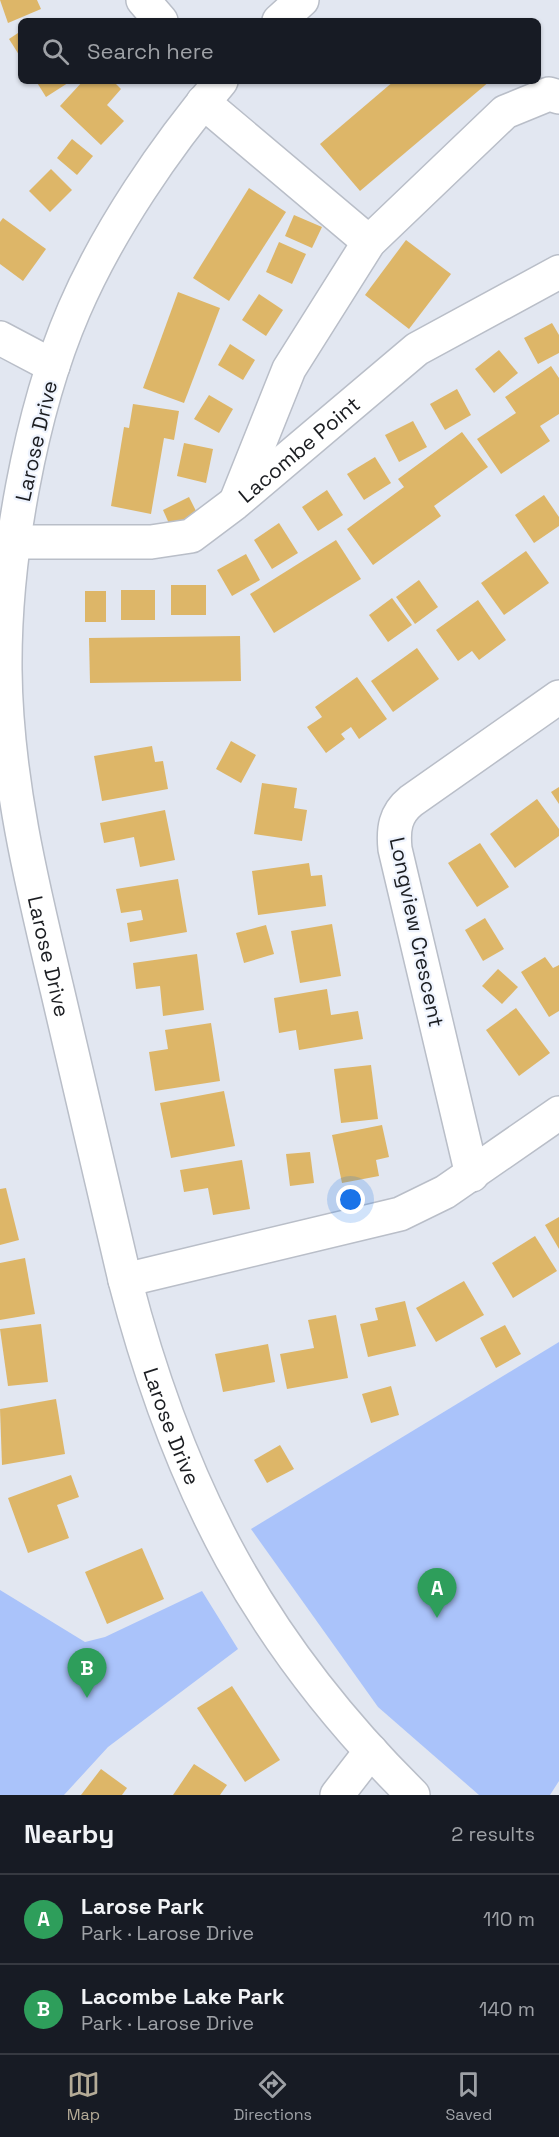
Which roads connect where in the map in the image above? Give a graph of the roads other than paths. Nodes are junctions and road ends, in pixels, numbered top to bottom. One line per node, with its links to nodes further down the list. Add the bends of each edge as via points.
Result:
1 (142, 0): 3 (street)
2 (302, 0): 4 (street)
3 (158, 18)
4 (282, 18)
5 (215, 87): 7 (street); 10 (street, Larose Drive, via 131,206 75,308)
6 (559, 97): 7 (street, via 549,94 505,112)
7 (369, 242): 11 (street, via 289,369)
8 (559, 272): 11 (street, Lacombe Point, via 417,349)
9 (0, 338): 10 (street)
10 (53, 366): 12 (street, Larose Drive, via 27,467)
11 (235, 503): 12 (street, Lacombe Point, via 191,536 166,541)
12 (14, 542): 13 (street, Larose Drive)
13 (3, 669): 17 (street, Larose Drive, via 28,867)
14 (559, 697): 16 (street, Longview Crescent, via 411,801 396,821 395,849)
15 (559, 1113): 16 (street)
16 (471, 1175): 17 (street, via 421,1205 373,1222)
17 (125, 1280): 18 (street, Larose Drive, via 142,1345 175,1441 215,1531 274,1631)
18 (371, 1751): 19 (street); 20 (street, Larose Drive)
19 (337, 1795)
20 (413, 1795)

